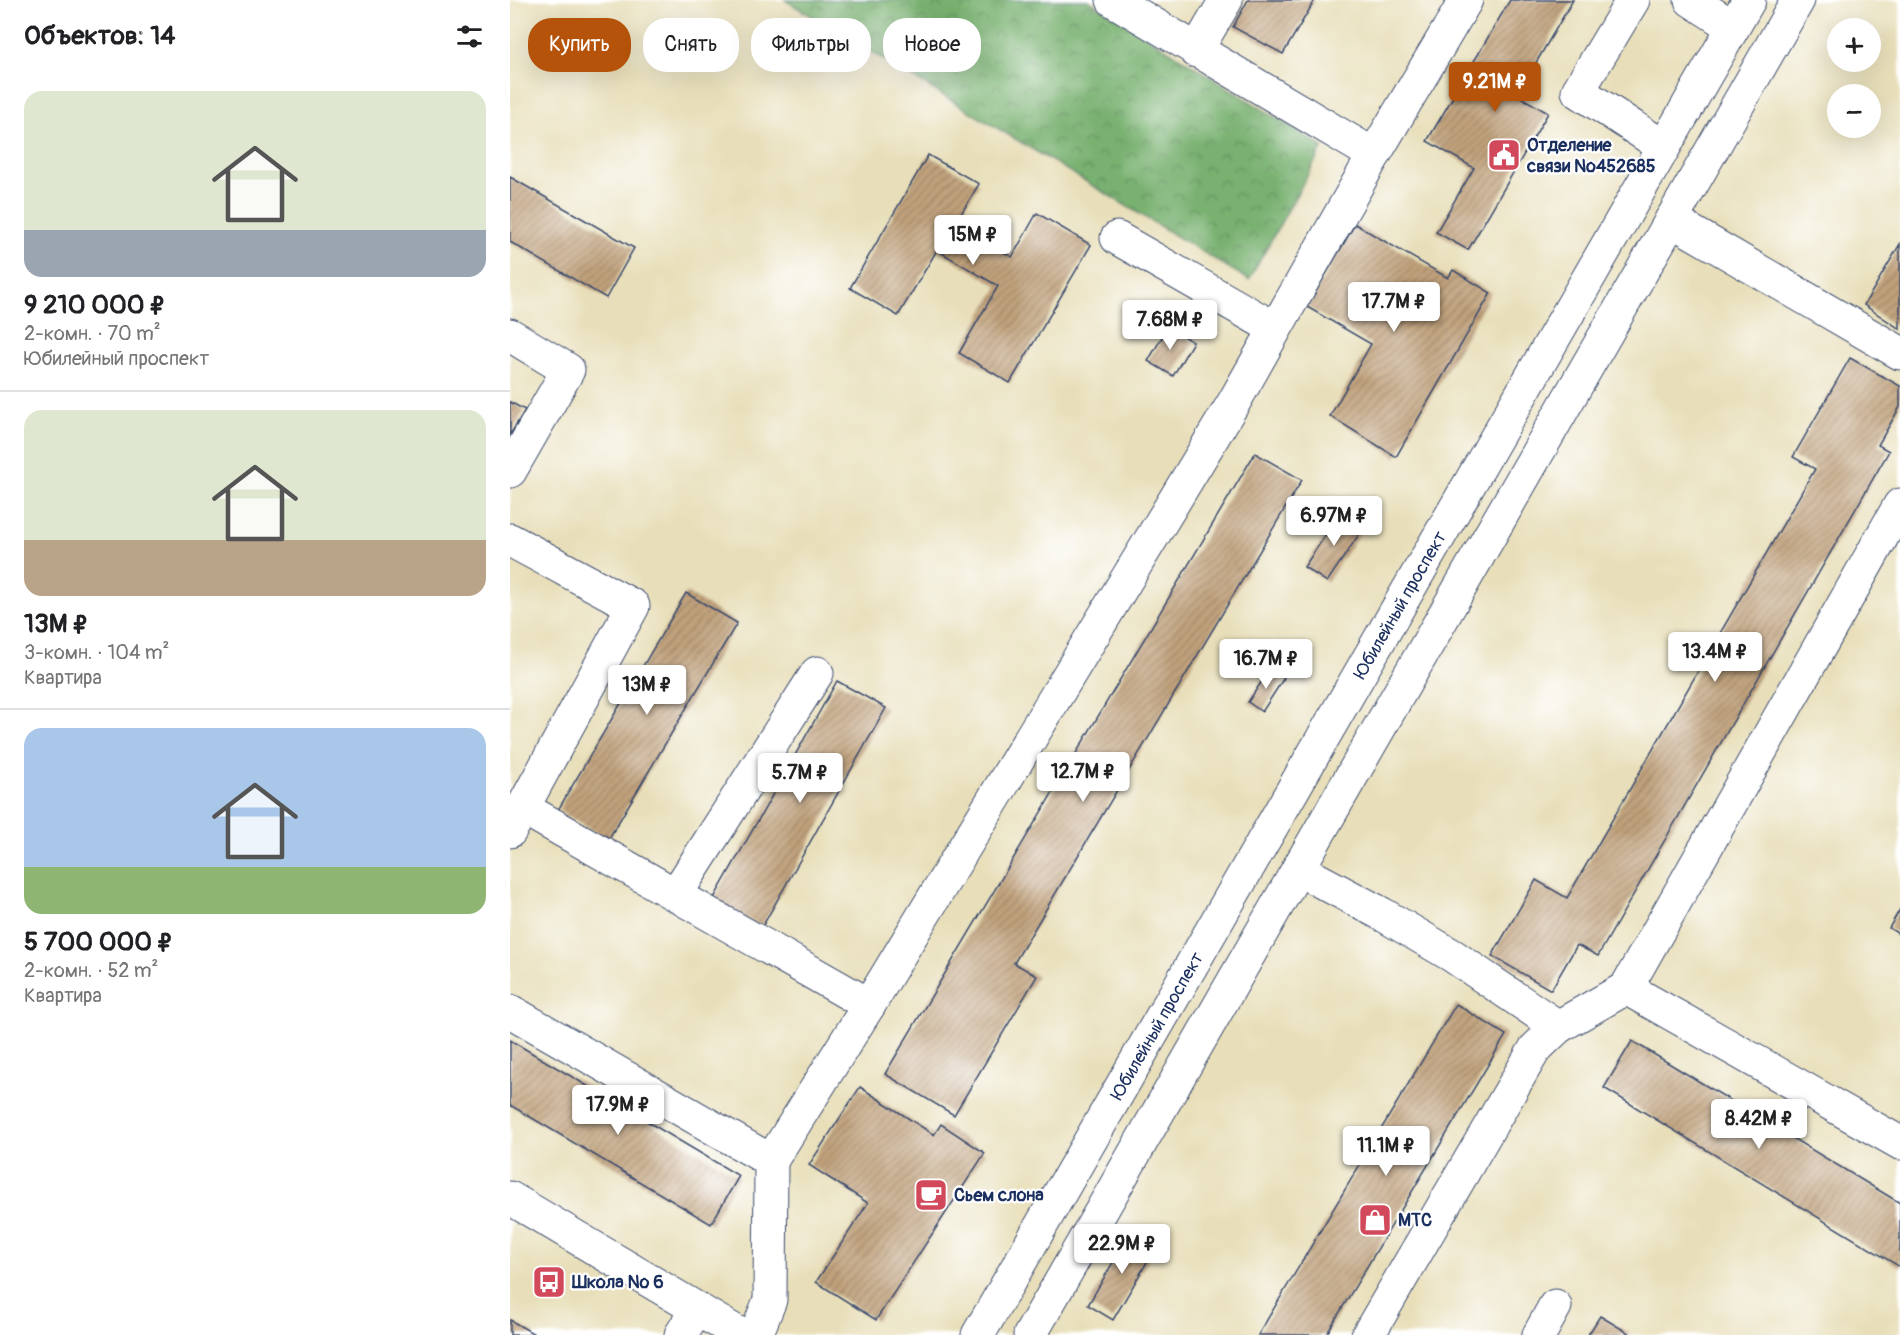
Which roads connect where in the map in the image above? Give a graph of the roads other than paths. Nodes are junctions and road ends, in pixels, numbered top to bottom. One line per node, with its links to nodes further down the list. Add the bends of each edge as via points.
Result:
1 (1113, 0): 8 (main road)
2 (1226, 0): 8 (main road)
3 (1466, 0): 10 (main road)
4 (1633, 0): 9 (main road, via 1578,91)
5 (1691, 0): 7 (main road)
6 (1798, 0): 11 (main road)
7 (1741, 14): 9 (main road, Юбилейный проспект)
8 (1196, 51): 10 (main road)
9 (1664, 147): 34 (main road, Юбилейный проспект)
10 (1374, 154): 13 (main road)
11 (1671, 220): 15 (main road); 21 (main road)
12 (1117, 238): 13 (main road)
13 (1274, 328): 24 (main road, via 1234,402)
14 (510, 335): 16 (main road, via 568,370)
15 (1900, 352)
16 (510, 471)
17 (1900, 505): 23 (main road)
18 (510, 540): 20 (main road, via 633,606)
19 (817, 673): 22 (main road)
20 (516, 820): 22 (main road)
21 (1298, 869): 26 (main road, via 1453,956); 35 (main road)
22 (676, 894): 24 (main road)
23 (1626, 988): 26 (main road); 27 (main road)
24 (869, 1005): 28 (main road)
25 (510, 1011): 28 (main road)
26 (1558, 1027): 36 (main road, via 1535,1049)
27 (1900, 1143)
28 (771, 1161): 33 (main road, via 770,1300)
29 (510, 1198): 31 (main road)
30 (1555, 1306): 37 (main road)
31 (689, 1322): 32 (main road)
32 (741, 1335)
33 (756, 1335)
34 (978, 1335)
35 (1030, 1335)
36 (1368, 1335)
37 (1539, 1335)

